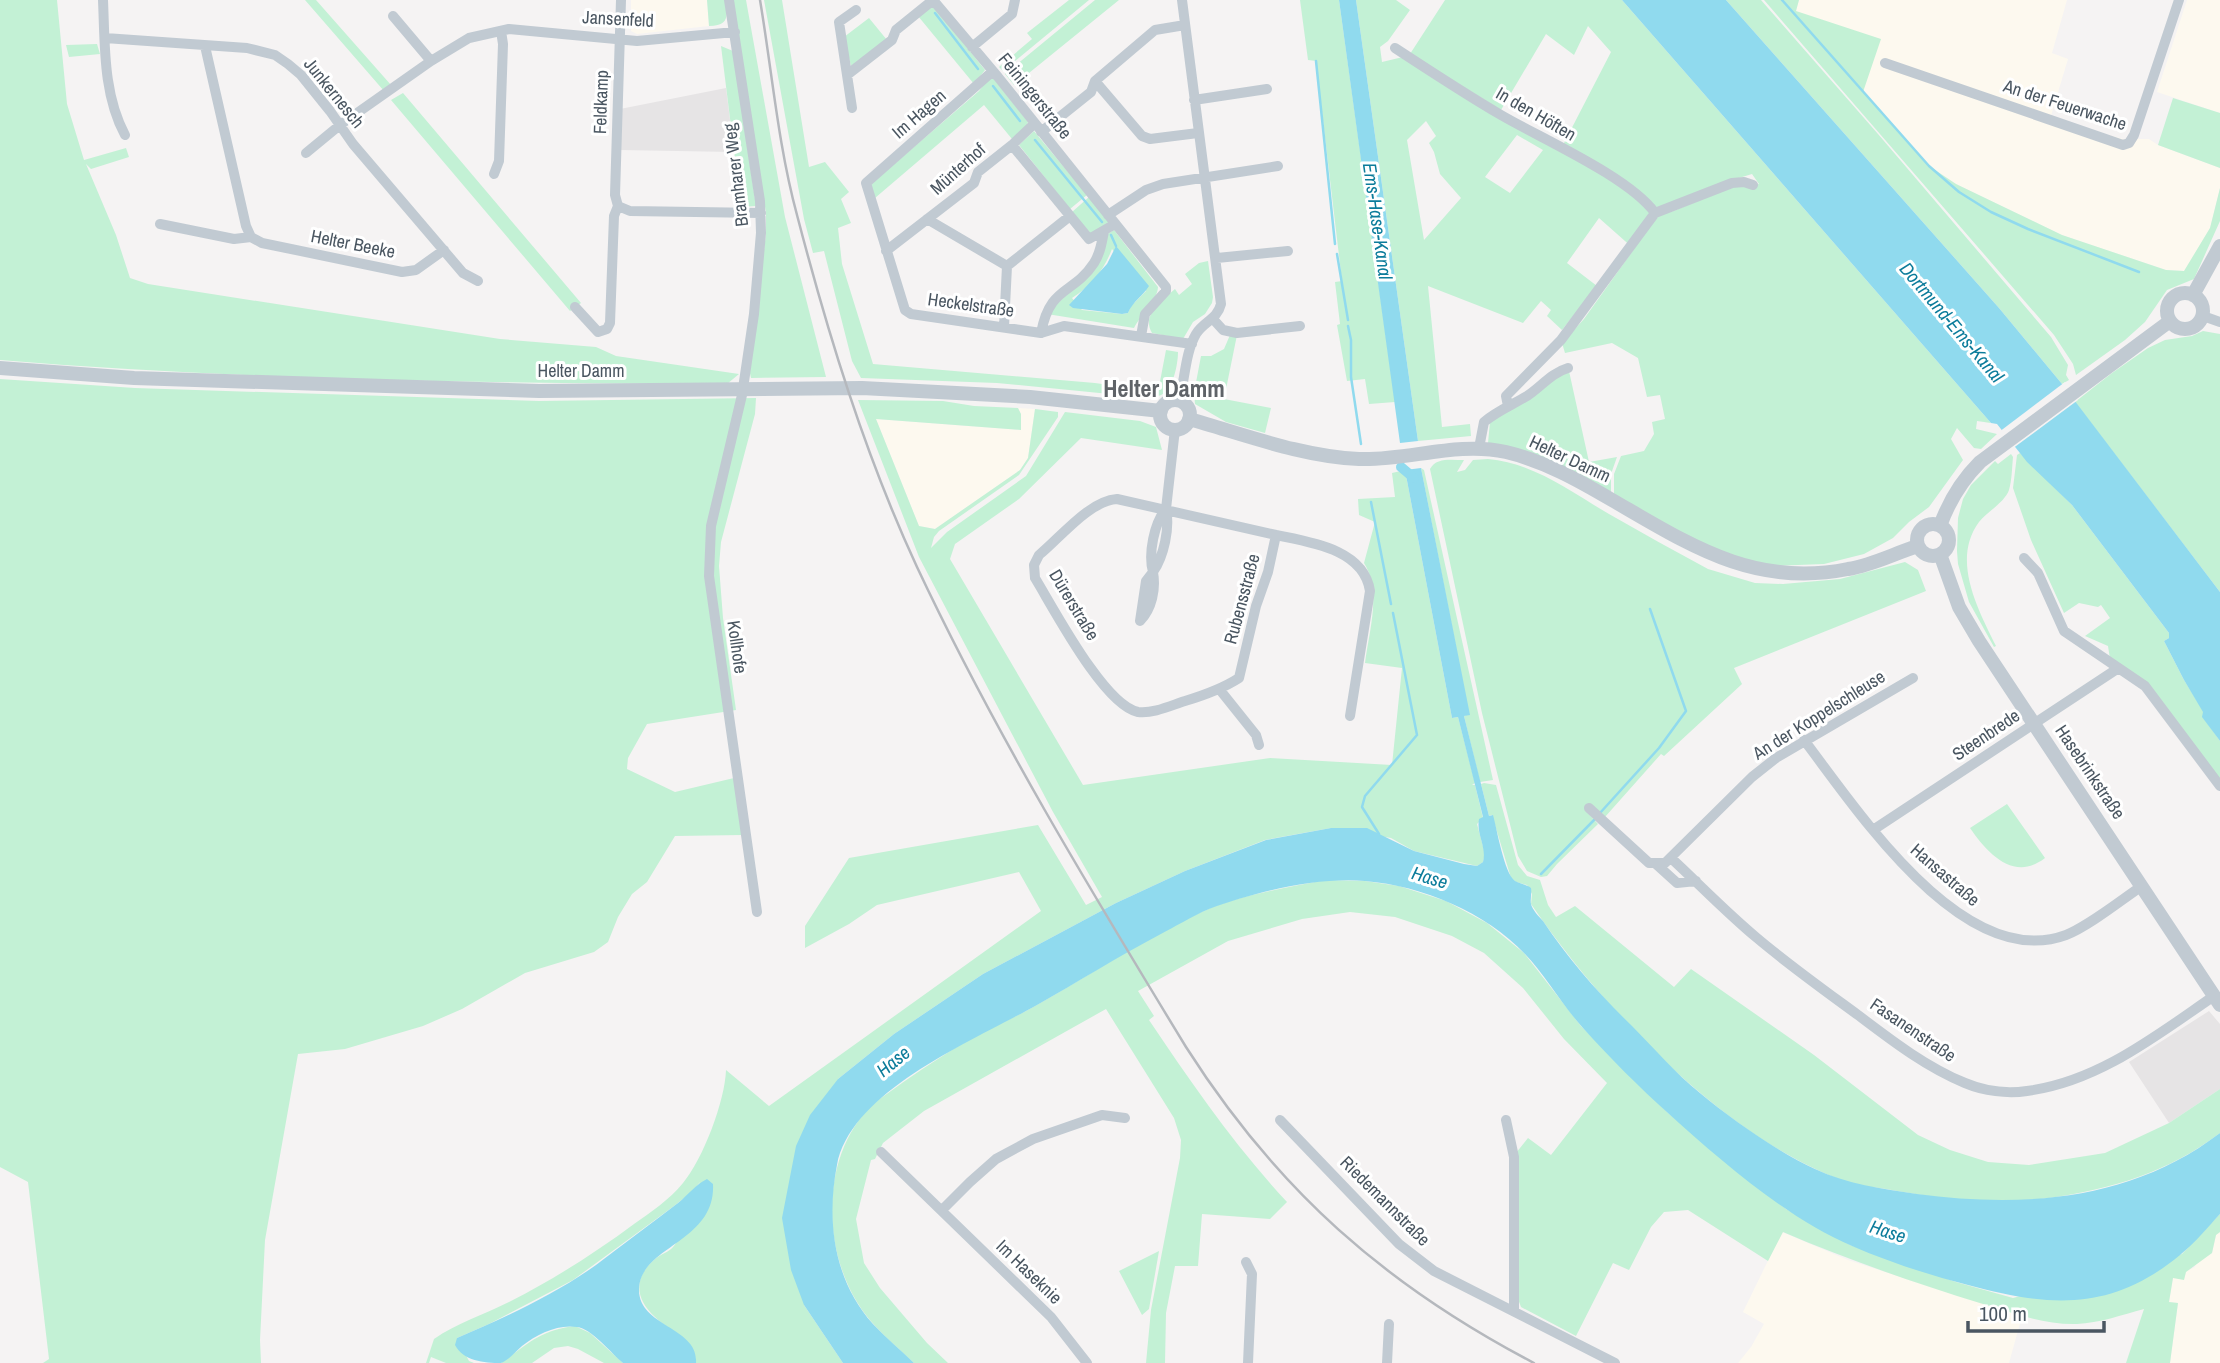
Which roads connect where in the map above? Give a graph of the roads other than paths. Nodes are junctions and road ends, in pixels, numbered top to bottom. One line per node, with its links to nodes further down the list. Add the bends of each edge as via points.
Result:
1 (103, 0): 13 (street)
2 (621, 0): 14 (street, Feldkamp)
3 (729, 0): 12 (street, Bramharer Weg)
4 (933, 0): 16 (street, Feiningerstraße); 21 (street)
5 (1015, 0): 16 (street, via 1012,14)
6 (1182, 0): 10 (street)
7 (2179, 0): 19 (street, An der Feuerwache, via 2129,144)
8 (856, 10): 21 (street, via 839,22)
9 (393, 16): 18 (street)
10 (1185, 25): 22 (street, Münterhof, via 1155,30); 24 (street)
11 (501, 31): 14 (street, Jansenfeld); 18 (street, Jansenfeld, via 469,38); 33 (street, via 499,161)
12 (735, 32): 14 (street, Jansenfeld); 38 (street, Bramharer Weg)
13 (105, 38): 15 (street, Junkernesch); 29 (street, via 112,103)
14 (620, 40): 37 (street, Feldkamp)
15 (205, 46): 26 (street, Junkernesch, via 275,55 301,75); 45 (street)
16 (972, 47): 20 (street, Feiningerstraße)
17 (1395, 48): 39 (street, In den Höften, via 1611,177)
18 (431, 61): 26 (street, Jansenfeld)
19 (1885, 63)
20 (993, 71): 27 (street, Feiningerstraße); 35 (street, Im Hagen)
21 (847, 75): 25 (street)
22 (1095, 80): 27 (street, Münterhof, via 1091,92); 28 (street, via 1142,136)
23 (1267, 89): 24 (street)
24 (1195, 100): 28 (street)
25 (852, 108)
26 (340, 125): 31 (street, Jansenfeld); 47 (street, Junkernesch)
27 (1037, 128): 30 (street, Münterhof); 42 (street, Feiningerstraße)
28 (1198, 134): 34 (street)
29 (125, 135)
30 (1012, 145): 40 (street, Münterhof); 41 (street, Münterhof, via 978,172 974,183)
31 (306, 153)
32 (1278, 166): 34 (street)
33 (494, 174)
34 (1204, 176): 42 (street, via 1146,190); 50 (street)
35 (866, 183): 48 (street, Heckelstraße)
36 (1753, 185): 39 (street, via 1732,183)
37 (618, 206): 38 (street, via 630,211); 54 (street, Feldkamp, via 607,329 598,332)
38 (761, 213): 66 (street, Bramharer Weg, via 754,314)
39 (1656, 213): 68 (street, via 1561,340 1506,396)
40 (1070, 216): 44 (street, Münterhof, via 1089,239); 51 (street)
41 (927, 219): 48 (street, Münterhof); 51 (street, Münterhof)
42 (1112, 220): 44 (street); 62 (street, Feiningerstraße, via 1166,287 1145,314)
43 (160, 224): 45 (street, Helter Beeke, via 234,239)
44 (1104, 231): 61 (street, via 1093,265 1053,301)
45 (251, 237): 47 (street, Helter Beeke, via 394,271 416,270)
46 (2220, 246): 53 (street)
47 (444, 250): 52 (street, Junkernesch, via 463,274)
48 (886, 251): 60 (street, Heckelstraße, via 905,310 911,314)
49 (1289, 251): 50 (street)
50 (1217, 258): 56 (street, via 1221,304)
51 (1007, 266): 60 (street)
52 (478, 281)
53 (2193, 295): 55 (street, via 2202,304); 57 (street, via 2171,300)
54 (575, 307)
55 (2203, 316): 57 (street, via 2188,329); 58 (street)
56 (1213, 319): 59 (street, via 1223,330 1237,333); 63 (street, via 1198,331)
57 (2170, 321): 74 (street, via 1965,477)
58 (2220, 321)
59 (1300, 326)
60 (1004, 327): 61 (street, Heckelstraße)
61 (1041, 332): 62 (street, Heckelstraße, via 1064,326)
62 (1141, 336): 63 (street, Heckelstraße)
63 (1192, 344): 67 (street)
64 (0, 368): 66 (street, Helter Damm, via 134,378 512,390)
65 (1568, 368): 68 (street, via 1558,370)
66 (742, 389): 69 (street, Helter Damm, via 951,391); 94 (street, Kollhofe, via 710,526 709,576)
67 (1179, 401): 69 (street, via 1167,402); 70 (street, via 1188,408)
68 (1508, 406): 72 (street, via 1484,422)
69 (1161, 411): 71 (street, via 1164,424)
70 (1189, 419): 71 (street); 72 (street, Helter Damm, via 1340,458)
71 (1175, 429): 73 (street)
72 (1479, 448): 76 (street, Helter Damm, via 1533,459 1685,542 1748,568 1806,575 1870,564)
73 (1166, 509): 75 (street, Rubensstraße); 79 (street, via 1169,520 1160,562); 82 (street, Dürerstraße, via 1105,500 1039,555 1035,578 1105,689 1128,708 1140,712)
74 (1940, 526): 76 (street, via 1924,528); 77 (street, via 1949,542)
75 (1276, 535): 82 (street, Rubensstraße, via 1239,678); 83 (street, via 1346,555 1367,578 1370,591)
76 (1918, 546): 77 (street, via 1926,554)
77 (1940, 554): 84 (street, Hasebrinkstraße, via 1968,623)
78 (2024, 558): 80 (street, via 2038,573 2064,631)
79 (1153, 572)
80 (2117, 668): 84 (street, Steenbrede); 87 (street, via 2145,686)
81 (1913, 678): 85 (street, An der Koppelschleuse)
82 (1220, 690): 86 (street)
83 (1350, 716)
84 (2035, 724): 89 (street, Steenbrede); 93 (street, Hasebrinkstraße)
85 (1804, 740): 89 (street, Hansastraße); 90 (street, An der Koppelschleuse, via 1752,777)
86 (1259, 745)
87 (2220, 786)
88 (1594, 813): 91 (street, via 1649,863)
89 (1873, 830): 93 (street, Hansastraße, via 1924,886 1958,914 1988,931 2014,938 2042,940 2067,935)
90 (1671, 859): 91 (street, An der Koppelschleuse); 92 (street, Fasanenstraße)
91 (1656, 864): 92 (street, Fasanenstraße, via 1677,883)
92 (1696, 881): 95 (street, Fasanenstraße, via 1772,950 1900,1045 1941,1072 1992,1090 2027,1091 2088,1074)
93 (2142, 886): 95 (street, Hasebrinkstraße)
94 (757, 912)
95 (2217, 1000)
96 (1125, 1118): 100 (street, via 1102,1115 1033,1139 996,1160)
97 (1506, 1119): 102 (street, via 1514,1157)
98 (1280, 1120): 102 (street, Riedemannstraße, via 1416,1258)
99 (881, 1152): 100 (street, Im Haseknie)
100 (942, 1210): 104 (street, Im Haseknie, via 1051,1317)
101 (1246, 1262): 105 (street, via 1252,1274)
102 (1514, 1311): 107 (street, Riedemannstraße)
103 (1389, 1324): 106 (street)
104 (1087, 1363)
105 (1248, 1363)
106 (1387, 1363)
107 (1615, 1363)

